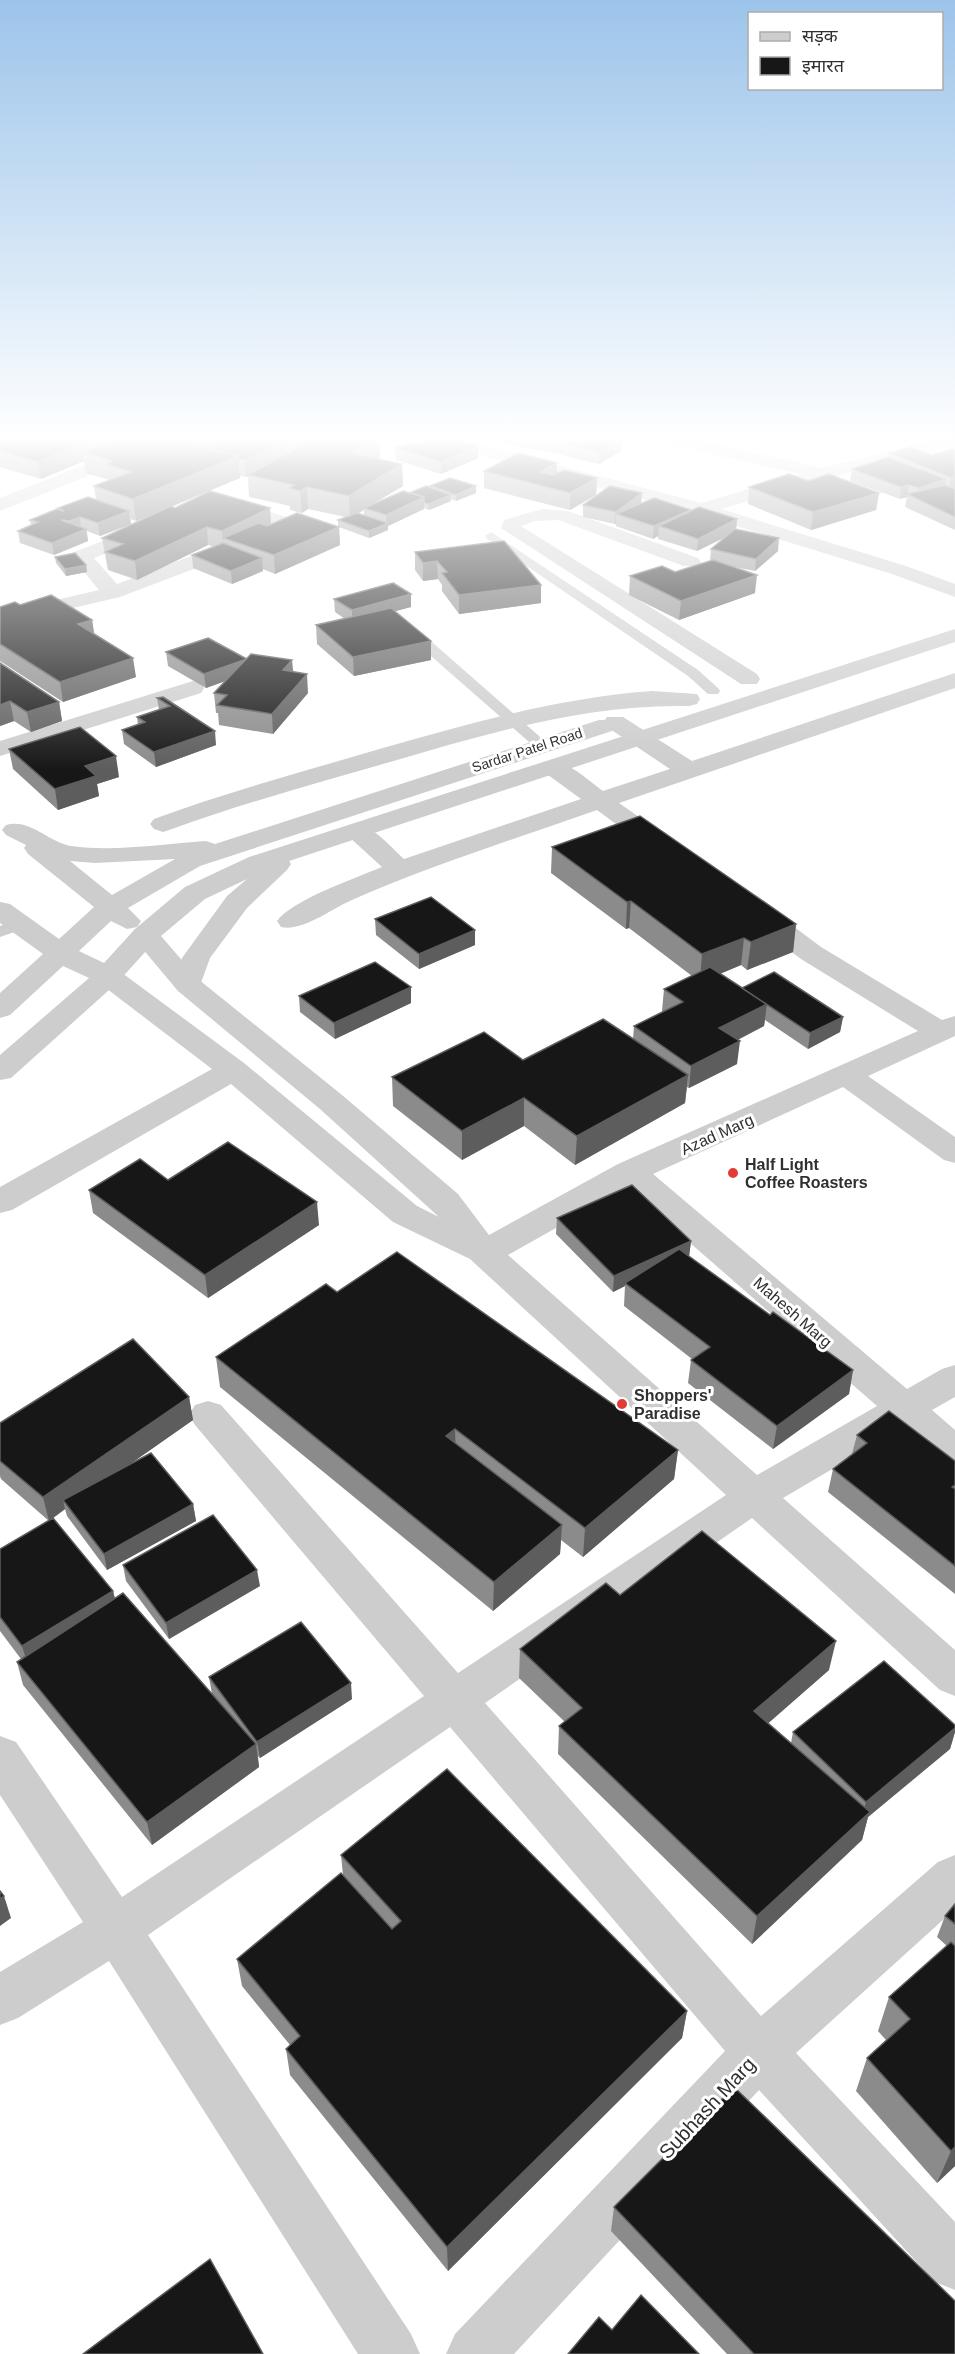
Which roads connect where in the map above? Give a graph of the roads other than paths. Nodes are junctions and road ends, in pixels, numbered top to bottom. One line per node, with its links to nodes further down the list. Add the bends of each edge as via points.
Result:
1 (97, 550): 9 (street, via 81,556)
2 (232, 550): 9 (street)
3 (511, 550): 17 (lane, via 693,673)
4 (545, 550): 14 (street)
5 (657, 550): 7 (street)
6 (833, 550): 8 (street)
7 (691, 562)
8 (955, 591)
9 (113, 593): 11 (street)
10 (955, 614): 14 (street, Sardar Patel Road)
11 (0, 619)
12 (955, 635): 18 (street, Sardar Patel Road)
13 (420, 639): 19 (lane)
14 (749, 680): 17 (street, Sardar Patel Road)
15 (955, 680): 24 (street)
16 (193, 688): 22 (street)
17 (712, 691): 18 (street, Sardar Patel Road)
18 (690, 710): 19 (street, via 658,697); 20 (street, Sardar Patel Road, via 666,706); 21 (street, Sardar Patel Road)
19 (512, 719): 23 (lane); 27 (street, via 219,803)
20 (615, 722): 21 (street); 23 (street, Sardar Patel Road)
21 (638, 739): 23 (street, Sardar Patel Road); 24 (street)
22 (0, 749)
23 (548, 756): 25 (street); 28 (street, Sardar Patel Road); 29 (street, Sardar Patel Road)
24 (689, 770): 25 (street)
25 (598, 801): 31 (street); 32 (street)
26 (8, 823): 29 (street, via 63,853); 34 (street)
27 (163, 824)
28 (357, 831): 30 (street, Sardar Patel Road); 32 (street)
29 (227, 848): 34 (street, Sardar Patel Road, via 191,860)
30 (290, 853): 37 (street, Sardar Patel Road, via 258,863 195,893); 40 (street, via 237,902 196,958)
31 (681, 857)
32 (400, 869): 35 (street, via 319,904)
33 (734, 896): 42 (street, via 811,954)
34 (109, 908): 37 (street); 38 (street, Sardar Patel Road)
35 (291, 921)
36 (6, 922): 38 (street)
37 (145, 935): 39 (street, Sardar Patel Road); 40 (street)
38 (59, 953): 39 (street); 41 (street, Sardar Patel Road)
39 (108, 976): 43 (street); 44 (street, Sardar Patel Road)
40 (188, 985): 49 (street, via 446,1202)
41 (0, 1008)
42 (948, 1028): 45 (street, Azad Marg)
43 (233, 1070): 48 (street); 49 (street, via 405,1214)
44 (0, 1071)
45 (848, 1076): 46 (street); 47 (street, Azad Marg)
46 (955, 1154)
47 (630, 1172): 49 (street, Azad Marg); 51 (street, Mahesh Marg)
48 (0, 1202)
49 (484, 1253): 54 (street)
50 (955, 1379): 51 (street)
51 (904, 1409): 53 (street, Mahesh Marg); 54 (street)
52 (208, 1414): 56 (street)
53 (955, 1452)
54 (753, 1497): 55 (street); 56 (street)
55 (955, 1677)
56 (454, 1701): 59 (street); 61 (street)
57 (0, 1756): 59 (street)
58 (955, 1878): 61 (street, Subhash Marg)
59 (116, 1929): 60 (street); 63 (street)
60 (0, 2000)
61 (759, 2052): 62 (street); 64 (street, Subhash Marg)
62 (955, 2262)
63 (391, 2354)
64 (475, 2354)

